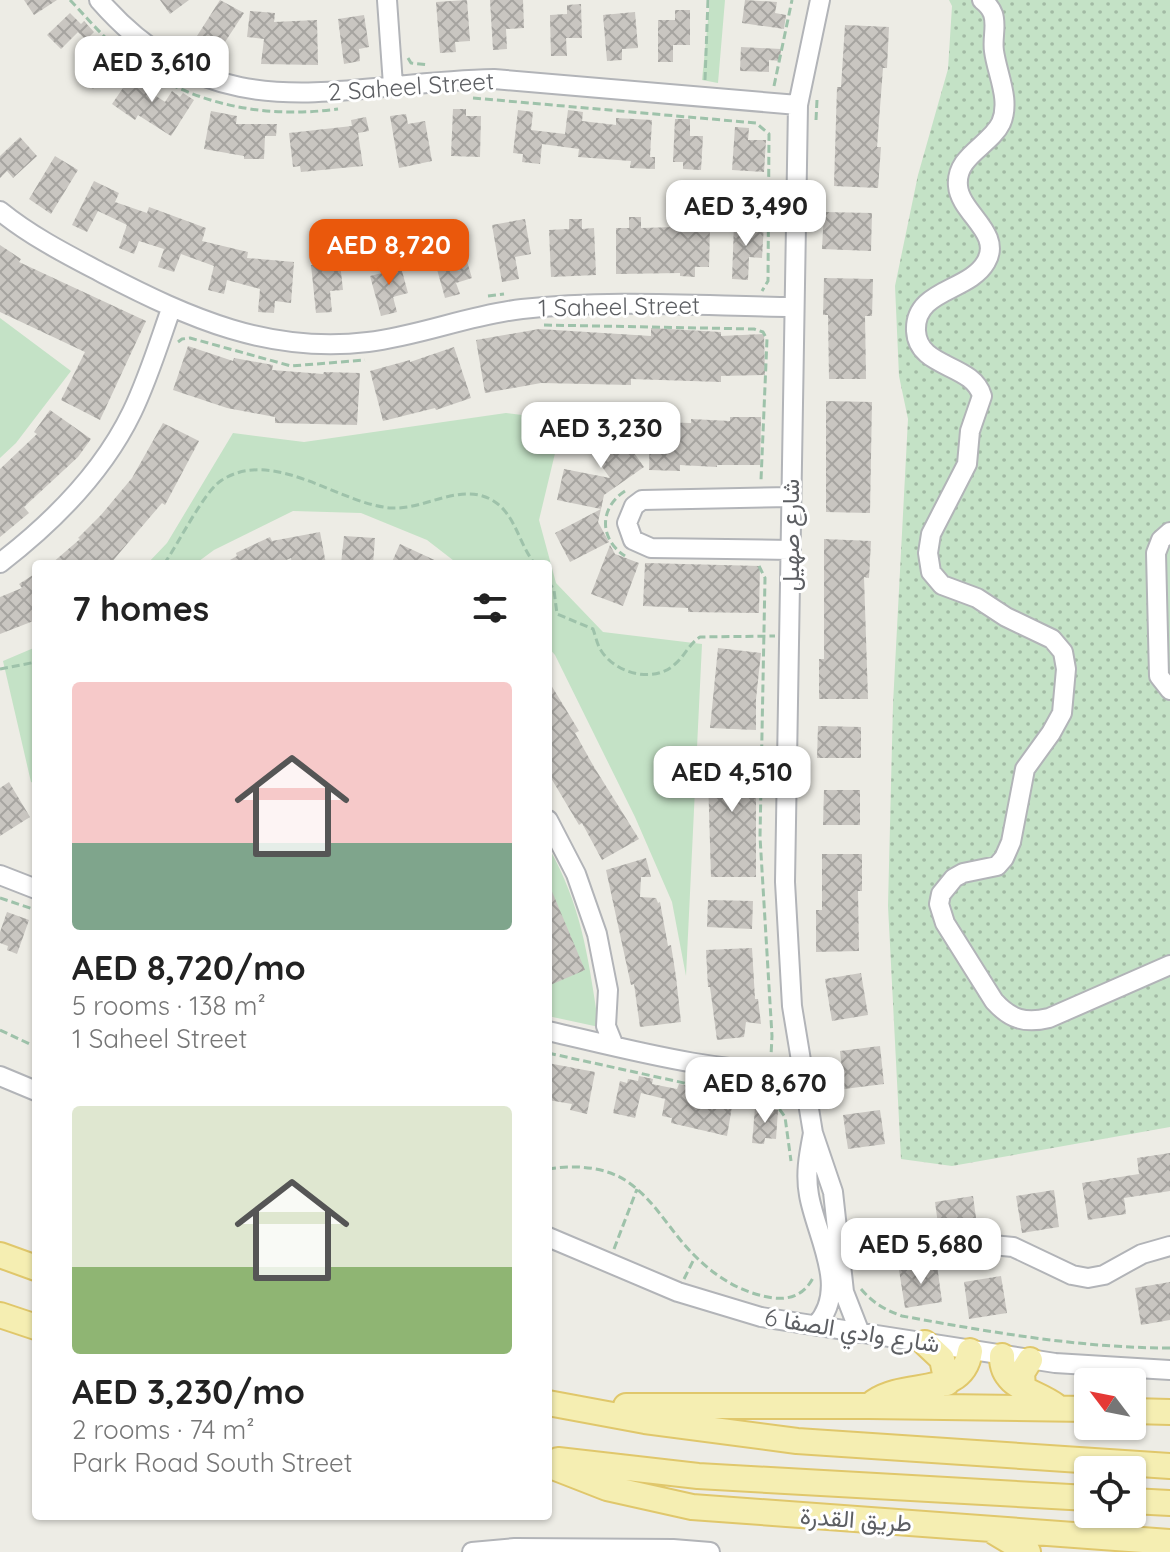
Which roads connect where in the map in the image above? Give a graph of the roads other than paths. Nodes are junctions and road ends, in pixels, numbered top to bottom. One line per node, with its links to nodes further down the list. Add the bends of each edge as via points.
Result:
1 (99, 0): 5 (street, 2 Saheel Street, via 155,52 215,82 308,94)
2 (387, 0): 5 (street)
3 (820, 0): 6 (street, شارع صهيل)
4 (982, 0): 18 (street, via 993,14 1003,117 963,166 958,185 987,236 989,255 978,271 926,303 916,329 925,352 974,380 982,396 970,431 967,464 931,534 929,563 942,585 977,598 1058,645 1066,660 1066,689 1057,723 1025,769 1009,851 997,866 954,878 941,894 940,914 994,1001 1018,1020 1049,1018)
5 (393, 85): 6 (street, 2 Saheel Street, via 494,79)
6 (798, 105): 8 (street, شارع صهيل)
7 (0, 211): 9 (street, 1 Saheel Street, via 45,243)
8 (794, 307): 9 (street, 1 Saheel Street, via 521,309 401,337 332,346 258,337); 10 (street, شارع صهيل)
9 (171, 309): 13 (street, via 131,413 101,462 52,518)
10 (791, 497): 12 (street, شارع صهيل); 12 (street, via 642,500 627,523 633,540 651,548)
11 (1170, 532): 14 (street, via 1156,553 1159,676)
12 (791, 550): 21 (street, شارع صهيل, via 785,882 792,1006)
13 (0, 563)
14 (1170, 690)
15 (552, 828): 20 (street, via 576,874 597,934 608,990 606,1026)
16 (0, 875): 17 (street)
17 (32, 887)
18 (1170, 965)
19 (552, 1032): 20 (street)
20 (614, 1046): 21 (street, via 707,1067)
21 (803, 1072): 24 (street, شارع صهيل)
22 (0, 1076): 23 (street)
23 (32, 1089)
24 (815, 1156): 25 (street, via 833,1192); 26 (street, via 808,1193)
25 (837, 1215): 26 (street); 35 (street, via 844,1292)
26 (815, 1219): 33 (street, via 832,1289 828,1309)
27 (552, 1239): 33 (street, شارع وادي الصفا 6, via 678,1292 761,1317)
28 (972, 1243): 29 (street, via 1013,1247 1088,1278)
29 (1170, 1246)
30 (0, 1255): 31 (main road)
31 (32, 1267)
32 (0, 1315): 34 (main road)
33 (816, 1325): 35 (street, شارع وادي الصفا 6)
34 (32, 1326)
35 (860, 1333): 36 (street, شارع وادي الصفا 6)
36 (925, 1343): 37 (street, شارع وادي الصفا 6); 41 (main road, via 942,1359)
37 (970, 1351): 38 (street, شارع وادي الصفا 6); 41 (main road, via 963,1370)
38 (1002, 1356): 39 (street, شارع وادي الصفا 6); 42 (main road, via 1005,1375)
39 (1030, 1360): 40 (street, شارع وادي الصفا 6); 42 (main road, via 1022,1373)
40 (1170, 1370)
41 (947, 1383): 44 (main road, via 894,1391)
42 (1023, 1388): 45 (main road)
43 (559, 1405): 44 (main road); 50 (main road, via 797,1441)
44 (869, 1406): 45 (main road)
45 (1058, 1408): 46 (main road)
46 (1074, 1409)
47 (1146, 1411): 48 (main road)
48 (1170, 1412)
49 (552, 1458): 52 (main road, طريق القدرة, via 698,1476)
50 (1170, 1466)
51 (552, 1467): 55 (main road, طريق القدرة, via 607,1488 692,1507)
52 (1074, 1497)
53 (1146, 1502): 54 (main road)
54 (1170, 1503)
55 (990, 1529): 56 (main road, طريق القدرة); 59 (main road)
56 (1154, 1545)
57 (472, 1552): 58 (street)
58 (710, 1552)
59 (1028, 1552)
60 (1064, 1552): 61 (main road, via 1071,1545 1091,1542)
61 (1105, 1552)

